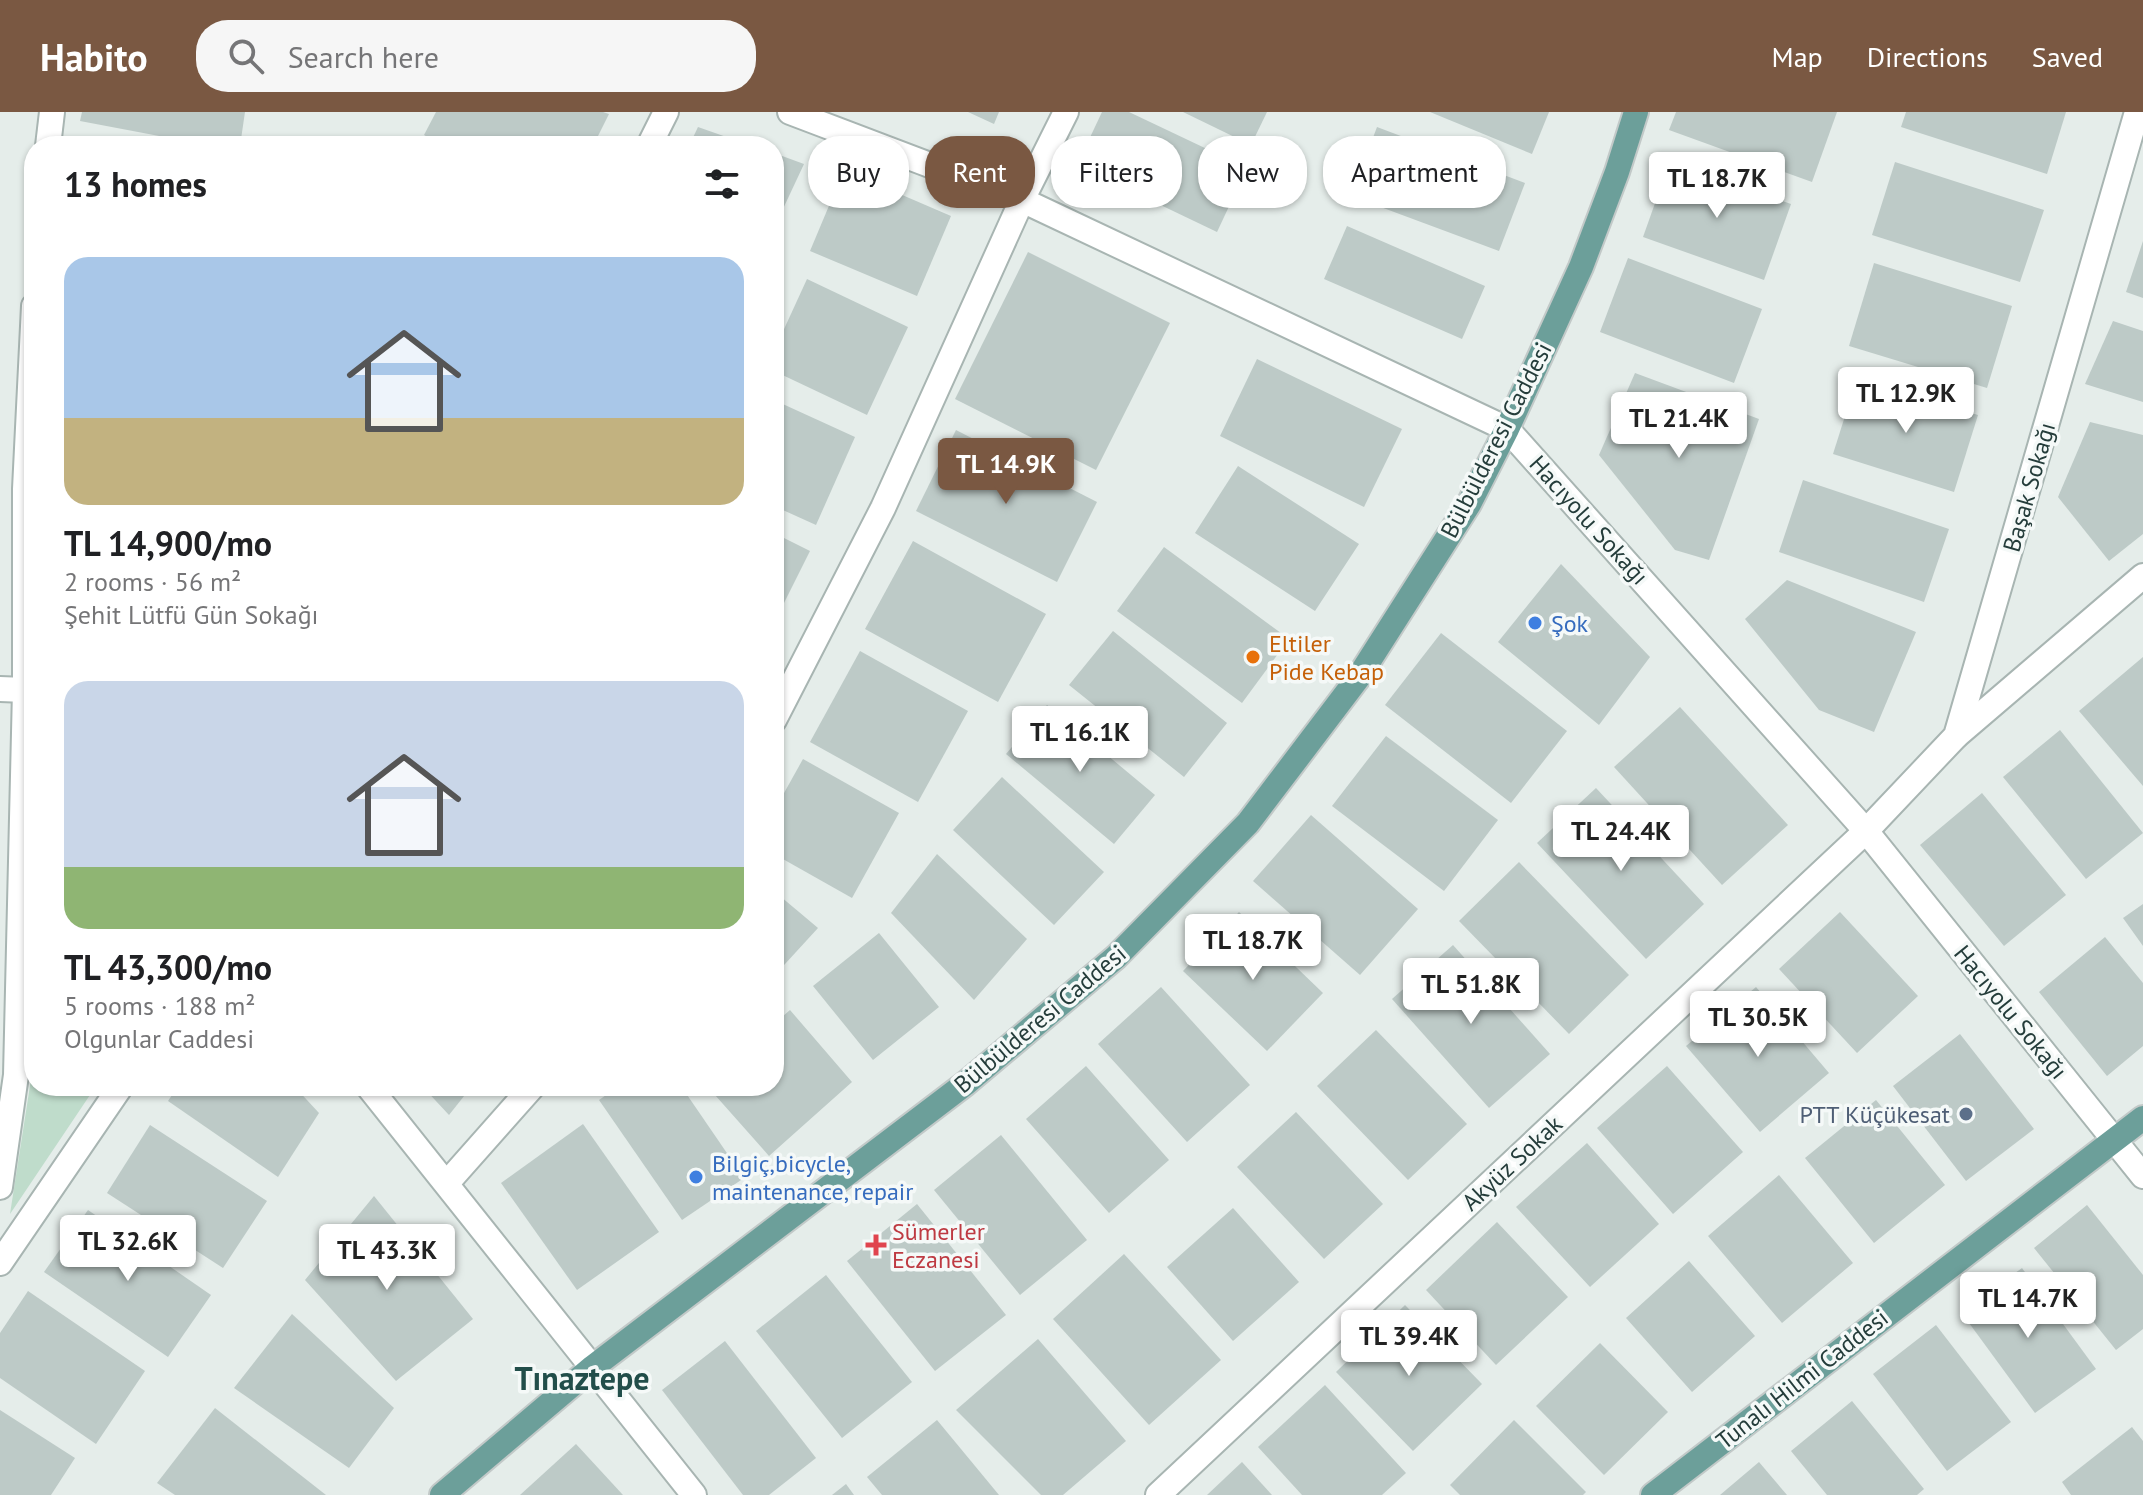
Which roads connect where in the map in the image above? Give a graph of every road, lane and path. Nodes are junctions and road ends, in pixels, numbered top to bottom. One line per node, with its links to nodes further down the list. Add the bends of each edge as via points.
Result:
1 (52, 112): 7 (street)
2 (666, 112): 8 (street)
3 (790, 112): 9 (street, Hacıyolu Sokağı)
4 (1066, 112): 10 (street)
5 (1636, 112): 13 (main road, Bülbülderesi Caddesi, via 1581,267)
6 (2137, 112): 18 (street, Başak Sokağı)
7 (49, 136)
8 (654, 136)
9 (925, 163)
10 (1035, 174)
11 (1035, 206): 13 (street, Hacıyolu Sokağı)
12 (1018, 208): 17 (street, via 883,508)
13 (1507, 429): 19 (street, Hacıyolu Sokağı); 30 (main road, Bülbülderesi Caddesi, via 1469,504 1358,678 1248,823 1116,957 988,1065)
14 (2143, 576): 18 (street)
15 (0, 689): 16 (street)
16 (24, 693)
17 (784, 701)
18 (1956, 736): 19 (street, Başak Sokağı)
19 (1866, 831): 25 (street, Hacıyolu Sokağı); 33 (street, Akyüz Sokak)
20 (24, 857): 28 (street, via 16,1075)
21 (114, 1096): 29 (street)
22 (376, 1096): 27 (street)
23 (524, 1096): 27 (street)
24 (2143, 1118): 25 (main road, Tunalı Hilmi Caddesi)
25 (2113, 1140): 26 (street, Hacıyolu Sokağı); 34 (main road, Tunalı Hilmi Caddesi)
26 (2143, 1176)
27 (447, 1183): 30 (street)
28 (0, 1187)
29 (0, 1263)
30 (593, 1367): 31 (main road, Bülbülderesi Caddesi); 32 (street)
31 (442, 1495)
32 (694, 1495)
33 (1158, 1495)
34 (1653, 1495)

